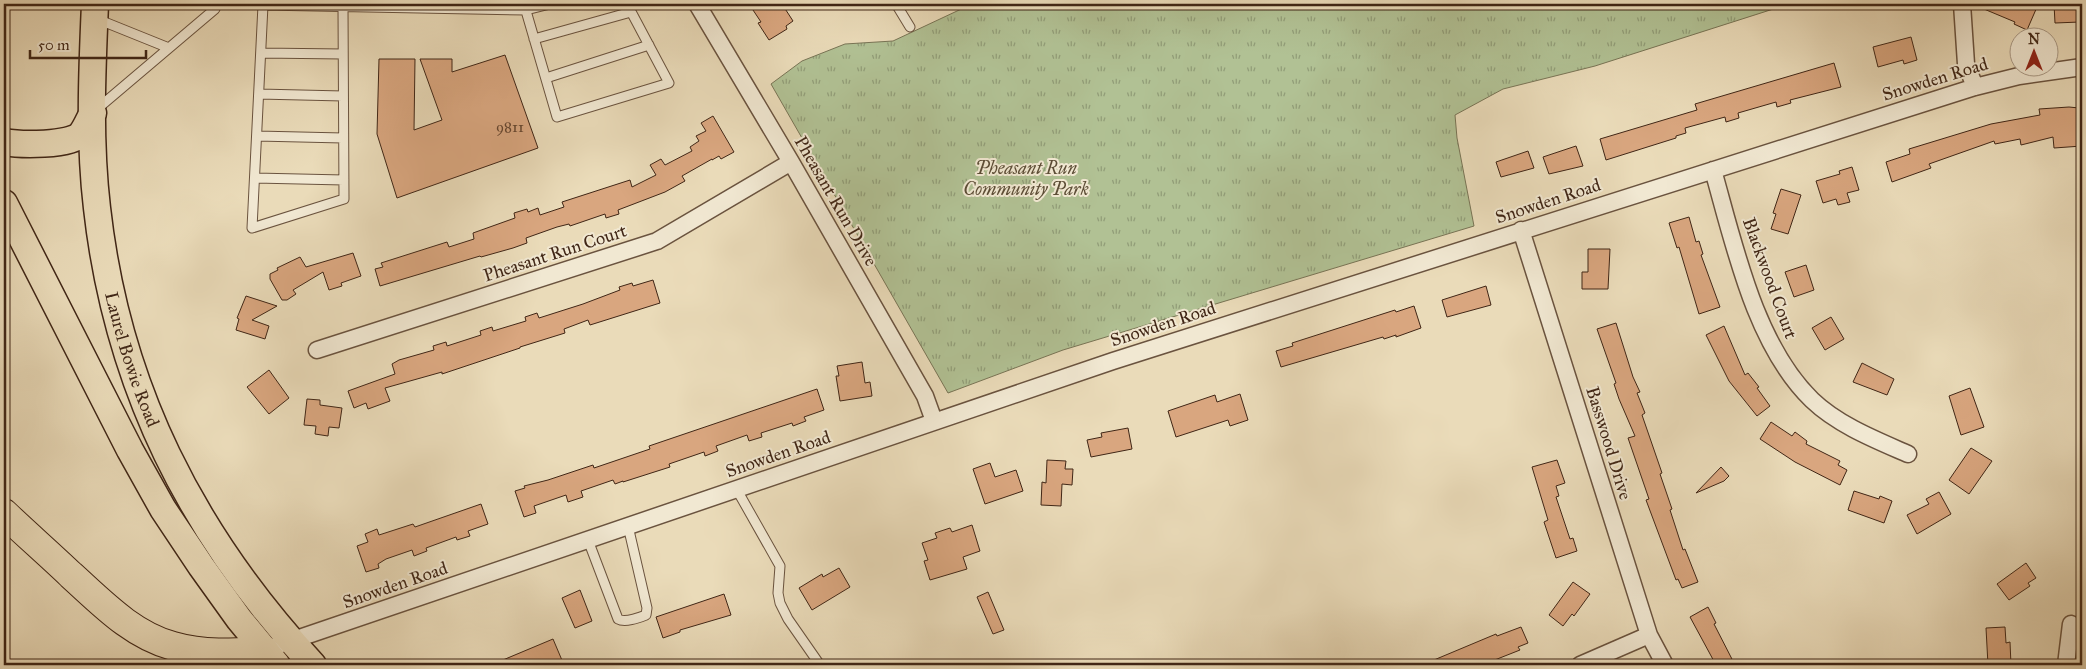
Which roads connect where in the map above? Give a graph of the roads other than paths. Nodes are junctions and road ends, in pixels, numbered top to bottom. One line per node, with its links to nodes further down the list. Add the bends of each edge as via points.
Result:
1 (215, 4): 13 (lane, via 215,10)
2 (550, 4): 7 (lane)
3 (697, 4): 25 (street, Pheasant Run Drive)
4 (896, 4): 10 (lane)
5 (1962, 4): 18 (street, via 1966,64)
6 (343, 6): 7 (lane); 14 (lane, via 263,5); 15 (lane)
7 (525, 7): 11 (lane)
8 (629, 8): 11 (lane); 12 (lane)
9 (95, 11): 13 (lane); 21 (main road, Laurel Bowie Road)
10 (910, 27)
11 (534, 39): 17 (lane)
12 (649, 45): 17 (lane); 17 (lane, via 669,83 557,117)
13 (169, 48): 21 (lane)
14 (261, 53): 15 (lane); 19 (lane)
15 (343, 54): 20 (lane)
16 (2082, 67): 18 (street, Snowden Road, via 2019,76)
17 (546, 78)
18 (1975, 87): 26 (street, Snowden Road)
19 (259, 94): 20 (lane); 22 (lane)
20 (343, 96): 23 (lane)
21 (93, 113): 24 (main road, via 81,135 69,140 58,143); 40 (main road, Laurel Bowie Road, via 96,206 104,259 125,346 151,422 204,522)
22 (257, 136): 23 (lane); 27 (lane)
23 (344, 138): 28 (lane)
24 (4, 142)
25 (791, 162): 31 (street, Pheasant Run Court, via 657,241); 32 (street, Pheasant Run Drive, via 925,396)
26 (1713, 170): 30 (street, Snowden Road); 33 (street, Blackwood Court, via 1757,311 1772,346 1794,380 1813,401 1857,432)
27 (254, 178): 28 (lane); 28 (lane, via 252,228 344,199)
28 (344, 180)
29 (4, 203): 41 (main road, Laurel Bowie Road, via 163,509 200,566)
30 (1521, 230): 32 (street, Snowden Road); 39 (street, Basswood Drive)
31 (317, 350)
32 (934, 421): 34 (street, Snowden Road)
33 (1908, 454)
34 (736, 490): 36 (street, Snowden Road); 43 (lane, via 780,566 780,603)
35 (4, 513): 41 (highway, via 109,609 147,636 171,646 208,653)
36 (628, 526): 37 (street, Snowden Road); 37 (lane, via 647,608 642,617 618,619)
37 (588, 540): 40 (street, Snowden Road)
38 (2071, 624): 46 (street)
39 (1649, 635): 44 (street); 45 (street, Basswood Drive)
40 (291, 641): 41 (street, Snowden Road); 42 (main road, Laurel Bowie Road)
41 (270, 658)
42 (313, 665)
43 (820, 665)
44 (1580, 665)
45 (1665, 665)
46 (2066, 665)

